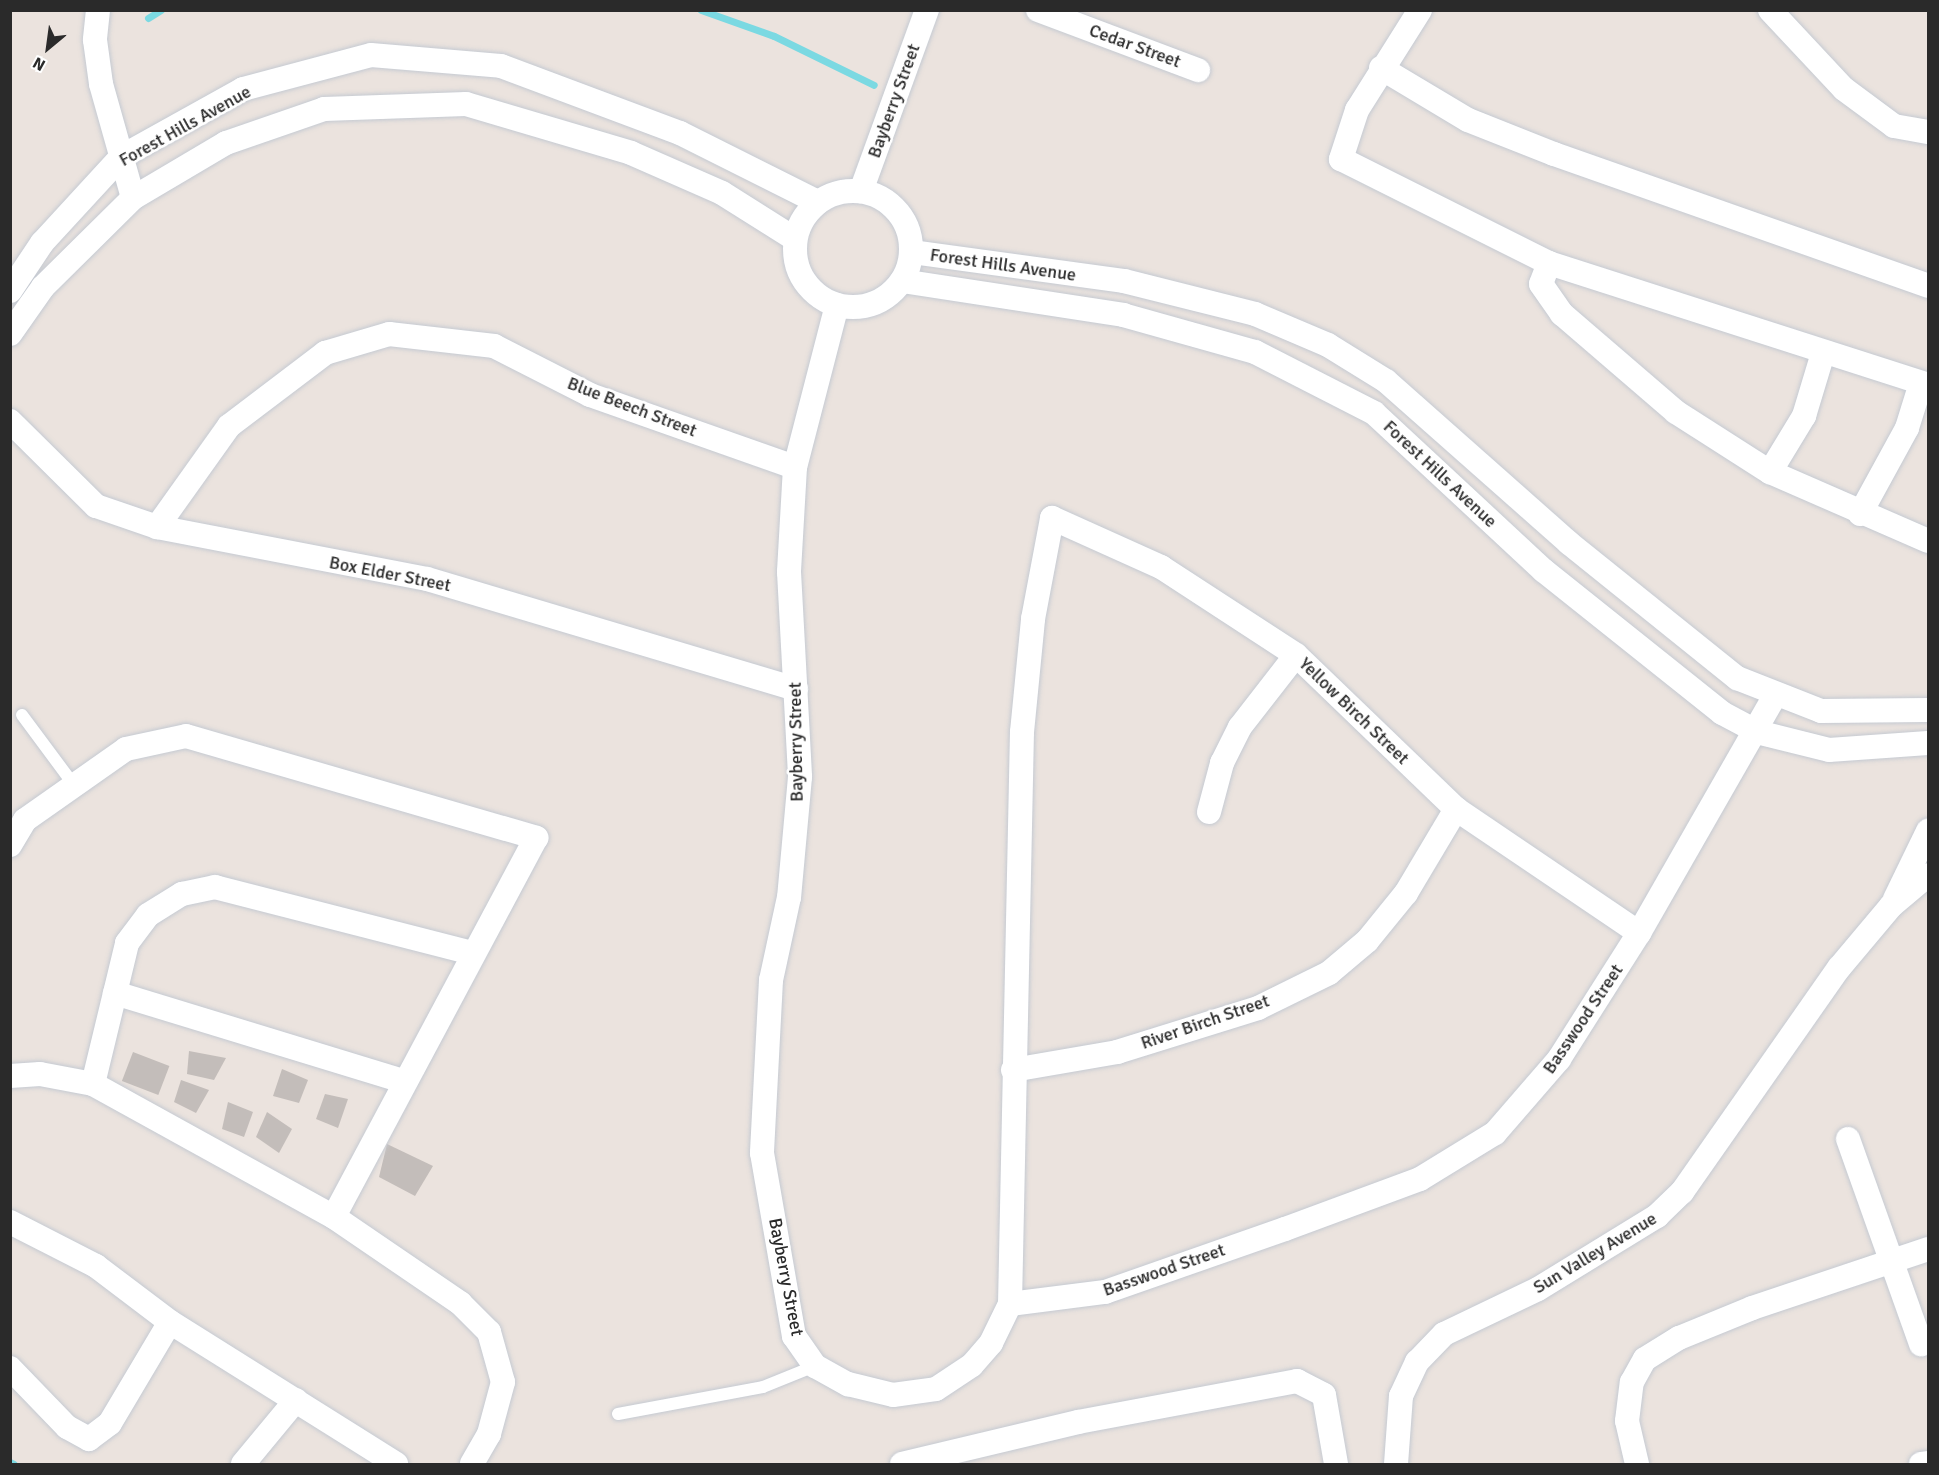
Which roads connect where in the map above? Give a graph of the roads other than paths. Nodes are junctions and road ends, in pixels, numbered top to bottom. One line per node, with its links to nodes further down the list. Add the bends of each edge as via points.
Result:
1 (98, 10): 9 (street, via 95,40 101,84)
2 (927, 10): 10 (street, Bayberry Street)
3 (1038, 10): 7 (street, Cedar Street)
4 (1420, 10): 6 (street)
5 (1770, 10): 8 (street, via 1844,89 1893,126)
6 (1381, 68): 15 (street, via 1357,110 1341,159); 17 (street, via 1468,120)
7 (1198, 70)
8 (1929, 132)
9 (121, 157): 11 (street); 12 (street, Forest Hills Avenue, via 243,89 371,55 501,66 680,133); 18 (street, Forest Hills Avenue, via 42,243)
10 (861, 191): 12 (street, via 838,192); 14 (street, via 878,196 903,219)
11 (133, 198): 13 (street, Forest Hills Avenue, via 226,143 324,109 466,104 631,153 722,193); 20 (street, Forest Hills Avenue, via 43,287)
12 (818, 202): 13 (street)
13 (795, 240): 19 (street, via 795,256 809,287)
14 (912, 252): 16 (street); 32 (street, Forest Hills Avenue, via 1124,281 1255,314 1328,345 1386,381 1706,657)
15 (1549, 263): 21 (street); 25 (street, via 1541,284 1562,314 1676,412)
16 (902, 281): 19 (street, via 874,304); 35 (street, Forest Hills Avenue, via 1123,315 1255,352 1317,380 1374,413 1543,570 1683,688)
17 (1929, 286)
18 (10, 291)
19 (837, 305): 24 (street, Bayberry Street)
20 (10, 334)
21 (1823, 353): 22 (street); 25 (street, via 1804,416)
22 (1925, 384): 26 (street, via 1907,428)
23 (10, 421): 28 (street, Box Elder Street, via 96,506)
24 (795, 467): 28 (street, Blue Beech Street, via 590,395 494,346 389,334 325,353 229,426); 31 (street, Bayberry Street, via 789,572)
25 (1770, 472): 26 (street)
26 (1860, 514): 29 (street)
27 (1052, 518): 30 (street, Yellow Birch Street, via 1161,567); 47 (street, Bayberry Street, via 1033,619 1022,732)
28 (156, 527): 31 (street, Box Elder Street, via 427,579)
29 (1929, 541)
30 (1296, 655): 38 (street, Yellow Birch Street); 39 (street, via 1240,727 1222,763)
31 (796, 689): 59 (street, Bayberry Street, via 800,777 789,897 771,980 762,1153 794,1336)
32 (1774, 697): 33 (street, Forest Hills Avenue, via 1852,715); 35 (street, Basswood Street)
33 (1929, 710)
34 (22, 715): 37 (lane)
35 (1757, 732): 36 (street, Forest Hills Avenue, via 1829,750); 44 (street, Basswood Street)
36 (1929, 743)
37 (74, 785): 41 (street, via 25,820); 45 (street, via 126,749 186,736 536,838)
38 (1456, 809): 44 (street, Yellow Birch Street); 47 (street, River Birch Street, via 1406,893 1367,941 1329,973 1258,1008 1117,1052)
39 (1209, 812)
40 (1929, 831): 43 (street, Sun Valley Avenue)
41 (10, 845)
42 (1929, 875): 43 (street, Sun Valley Avenue)
43 (1891, 906): 69 (street, Sun Valley Avenue, via 1798,1021 1682,1192 1657,1216 1538,1289 1444,1334 1417,1362 1401,1396)
44 (1639, 933): 56 (street, Basswood Street, via 1559,1059 1495,1133 1420,1179 1105,1292)
45 (472, 953): 46 (street, via 215,887 182,894 148,915 127,944); 49 (street)
46 (115, 993): 49 (street); 50 (street)
47 (1013, 1070): 56 (street, Bayberry Street)
48 (10, 1076): 50 (street, via 40,1074)
49 (403, 1081): 52 (street)
50 (93, 1084): 52 (street)
51 (1848, 1139): 55 (street)
52 (334, 1217): 66 (street, via 460,1303 489,1332 503,1382 489,1434)
53 (10, 1222): 57 (street, via 96,1266)
54 (1929, 1249): 55 (street)
55 (1891, 1261): 58 (street); 70 (street, via 1752,1308 1679,1338 1645,1359 1632,1382 1627,1421)
56 (1010, 1304): 59 (street, Bayberry Street, via 991,1343 972,1365 936,1389 893,1395 848,1384)
57 (170, 1322): 60 (street, via 110,1423 89,1439 67,1427); 61 (street)
58 (1921, 1344)
59 (815, 1366): 62 (lane, via 763,1387)
60 (10, 1368)
61 (296, 1400): 64 (street); 65 (street)
62 (618, 1414)
63 (1929, 1463): 71 (street)
64 (243, 1464)
65 (396, 1464)
66 (472, 1464)
67 (902, 1464): 68 (street, via 1078,1422 1297,1381 1324,1395)
68 (1336, 1464)
69 (1396, 1464)
70 (1637, 1464)
71 (1921, 1464)

